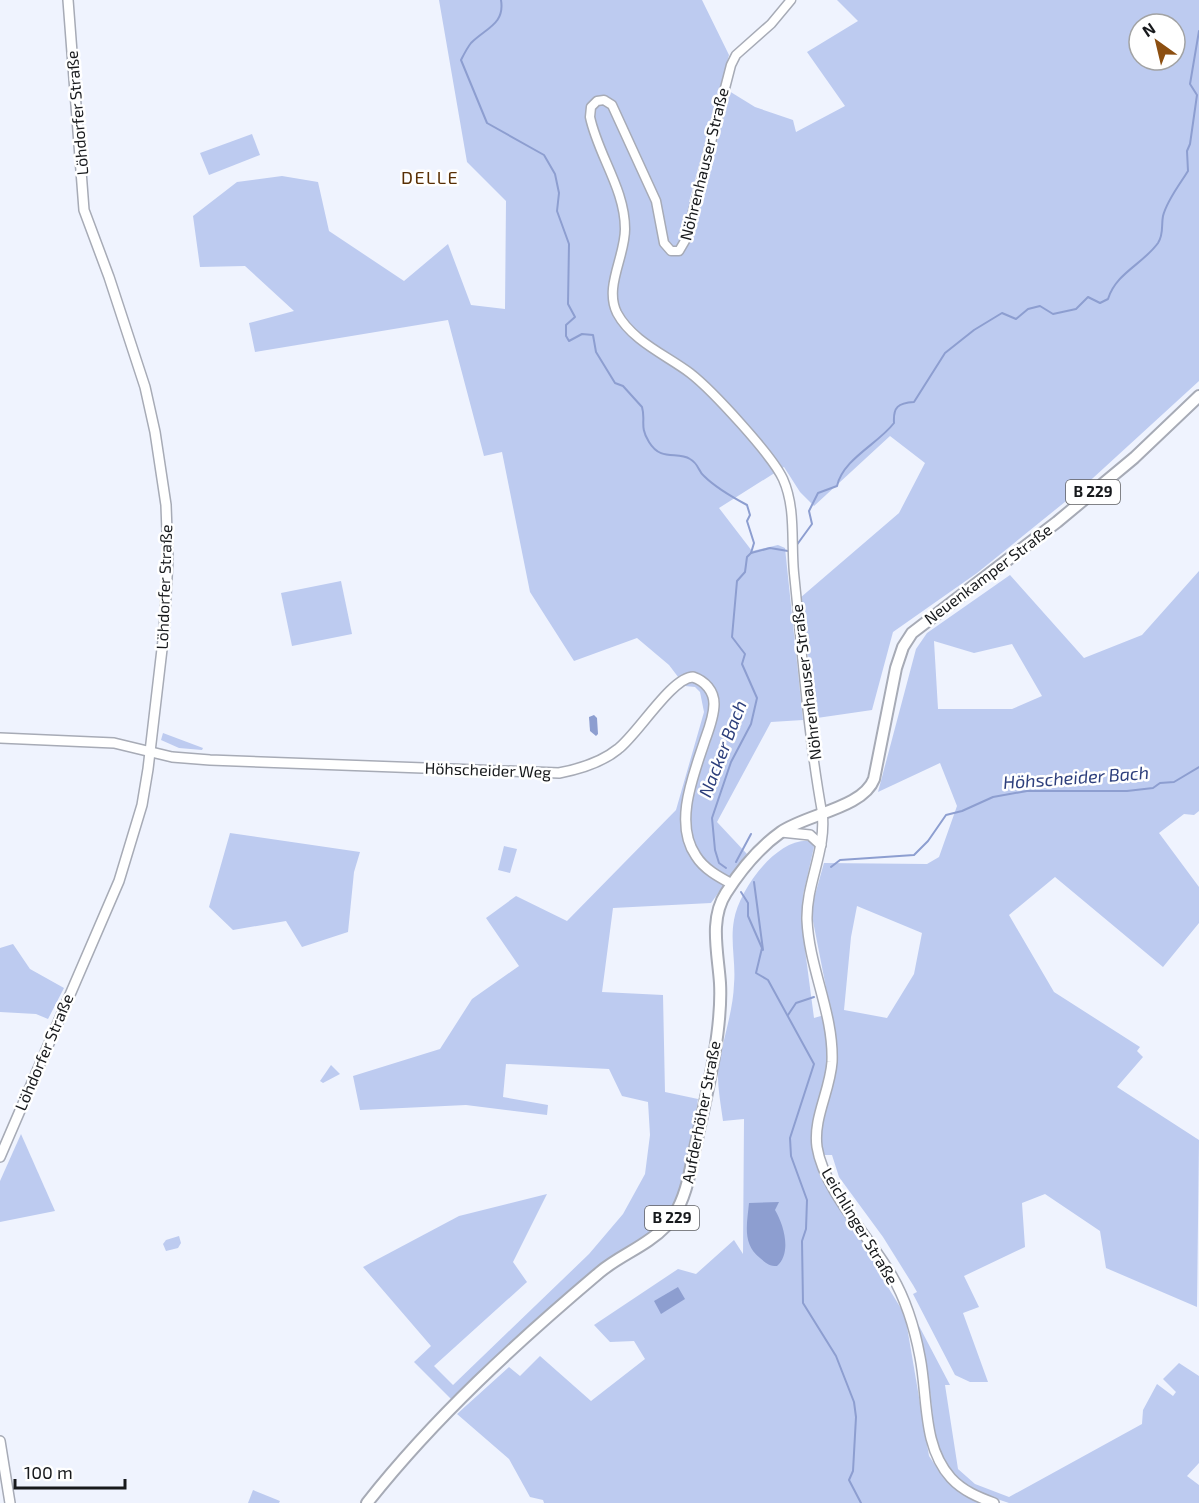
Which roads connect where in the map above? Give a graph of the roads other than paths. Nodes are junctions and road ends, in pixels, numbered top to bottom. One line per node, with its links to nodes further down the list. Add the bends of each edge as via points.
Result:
1 (68, 0): 5 (main road, Löhdorfer Straße, via 84,210 145,387 166,505 166,594)
2 (791, 0): 6 (street, Nöhrenhauser Straße, via 736,55 720,99 685,244 678,251 669,251 664,243 656,201 612,105 597,101 591,107 590,117 624,216 624,247 612,290 617,312 635,334 700,381 783,479 791,505 792,552)
3 (1199, 396): 6 (main road, Neuenkamper Straße / B 229, via 1074,508 915,629 899,658 872,784 853,800)
4 (0, 738): 5 (main road, via 114,742)
5 (151, 750): 9 (main road, Höhscheider Weg, via 172,757 234,761 559,773 594,764 618,750 677,683 693,677 708,688 714,703 689,795 688,837 702,864); 10 (main road, Löhdorfer Straße, via 142,805 125,865)
6 (822, 812): 7 (main road, Aufderhöher Straße / B 229); 8 (main road, Leichlinger Straße)
7 (781, 832): 8 (main road, via 810,835); 9 (main road, Aufderhöher Straße / B 229)
8 (821, 845): 14 (main road, Leichlinger Straße, via 807,912 815,975 832,1052 829,1086 818,1127 818,1153 831,1182 898,1288 920,1356 929,1430 938,1458 956,1483)
9 (732, 884): 13 (main road, Aufderhöher Straße / B 229, via 721,902 716,924 720,990 716,1037 686,1190 677,1211 656,1235 601,1271 473,1385)
10 (0, 1157)
11 (0, 1441): 12 (main road)
12 (10, 1503)
13 (367, 1503)
14 (994, 1503)

